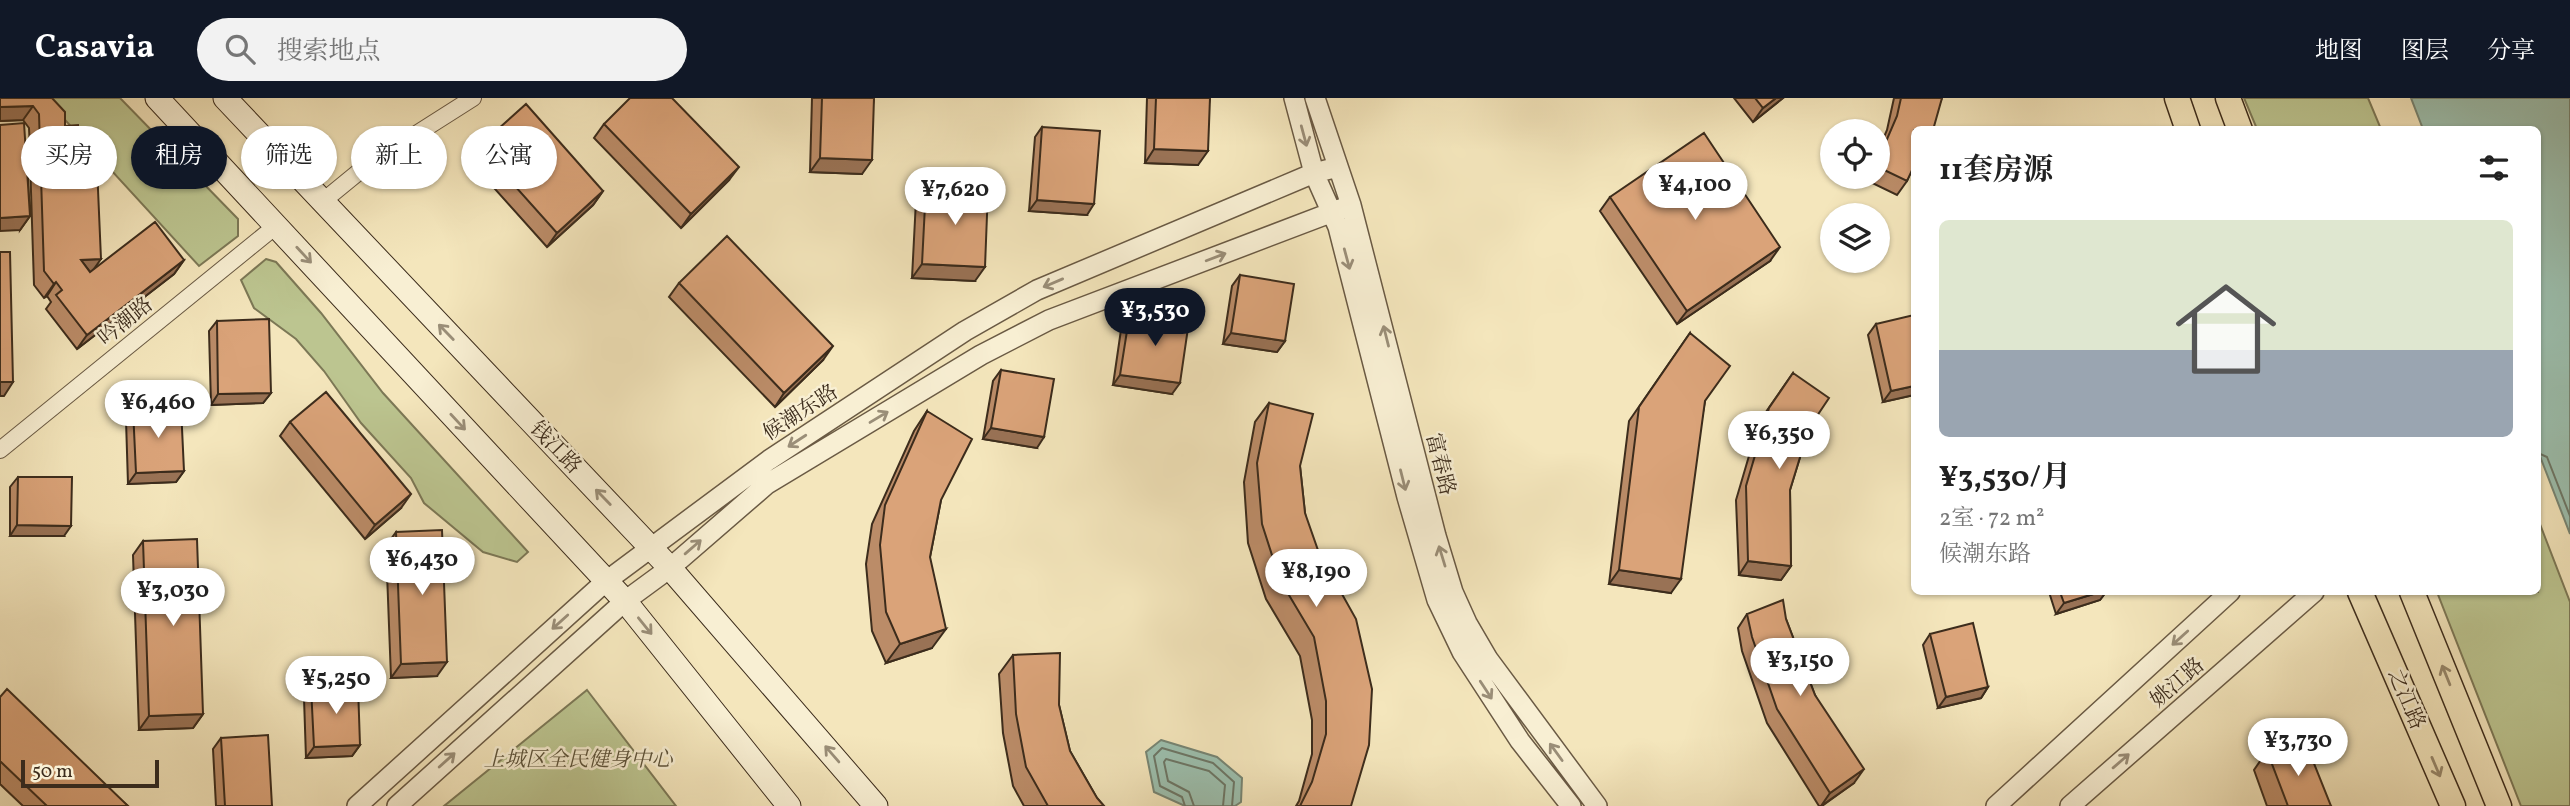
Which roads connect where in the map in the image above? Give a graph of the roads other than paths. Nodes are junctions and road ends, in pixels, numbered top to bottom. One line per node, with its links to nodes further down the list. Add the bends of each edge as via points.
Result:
1 (157, 98): 15 (main road)
2 (225, 98): 12 (main road, 钱江路)
3 (473, 98): 12 (street, via 366,166)
4 (1294, 98): 11 (street, 富春路, one-way to 11)
5 (1315, 98): 10 (street, 富春路)
6 (2176, 98): 8 (main road)
7 (2228, 98): 9 (main road)
8 (2186, 126)
9 (2238, 126)
10 (1338, 167): 11 (street, 候潮东路); 13 (street, 富春路)
11 (1314, 173): 14 (street, 富春路); 17 (street, 候潮东路, one-way to 17, via 1037,290 965,331 769,460)
12 (322, 202): 17 (main road, 钱江路, one-way to 12)
13 (1351, 205): 14 (street, 候潮东路); 30 (street, 富春路, one-way to 13, via 1488,659 1454,592)
14 (1332, 213): 18 (street, 候潮东路, one-way to 14, via 767,484 981,355 1049,320); 29 (street, 富春路, one-way to 29, via 1437,600 1462,652 1520,741)
15 (277, 225): 16 (street, 吟潮路); 19 (main road, one-way to 19)
16 (0, 450)
17 (650, 547): 18 (main road, 钱江路); 19 (street, 候潮东路)
18 (670, 568): 24 (street, 候潮东路); 28 (main road, 钱江路, one-way to 18)
19 (605, 582): 24 (main road); 25 (street, 候潮东路, one-way to 25)
20 (2227, 595): 31 (street, 姚江路, one-way to 31)
21 (2311, 595): 32 (street, 姚江路, one-way to 21)
22 (2361, 595): 33 (main road, 之江路, one-way to 33)
23 (2413, 595): 34 (main road, one-way to 23)
24 (625, 601): 26 (street, 候潮东路, one-way to 24); 27 (main road, one-way to 27)
25 (357, 806)
26 (397, 806)
27 (789, 806)
28 (876, 806)
29 (1570, 806)
30 (1597, 806)
31 (1996, 806)
32 (2070, 806)
33 (2453, 806)
34 (2499, 806)

